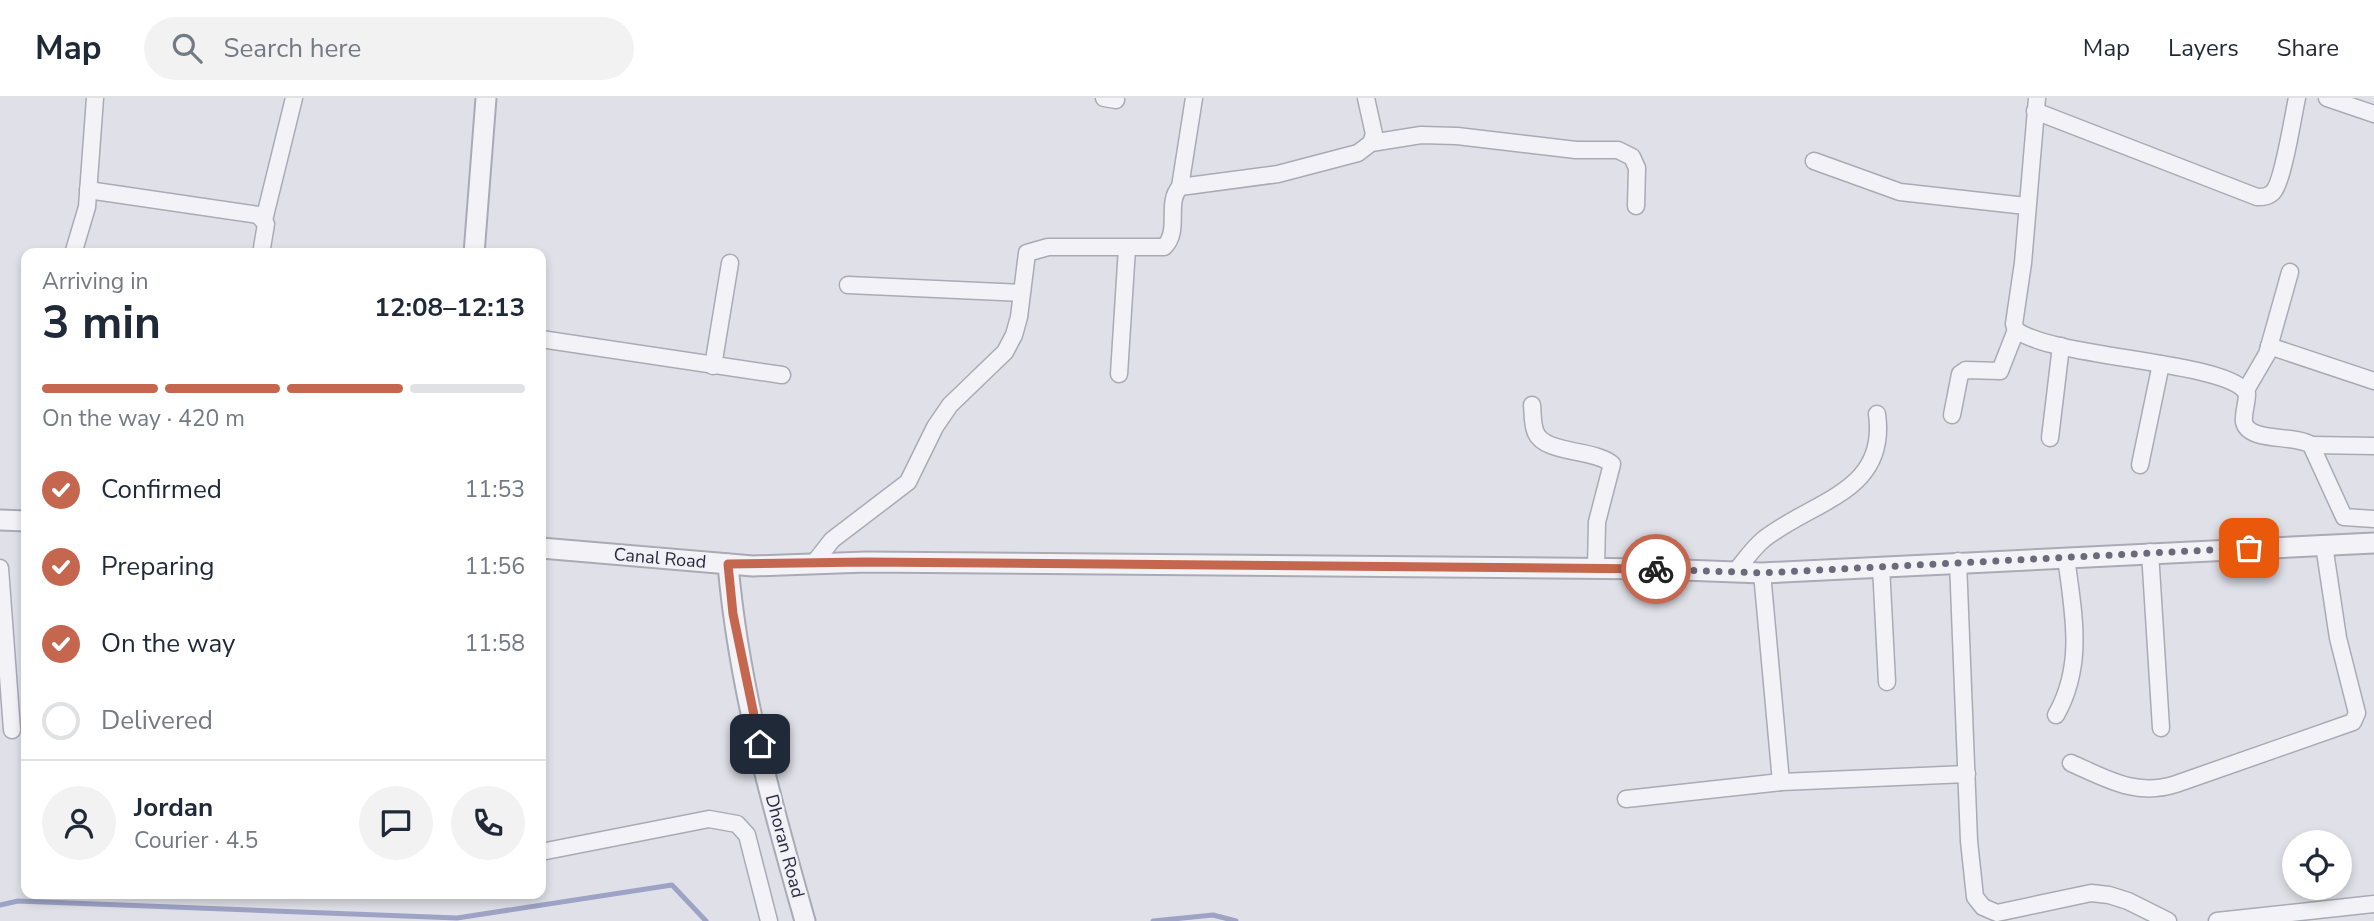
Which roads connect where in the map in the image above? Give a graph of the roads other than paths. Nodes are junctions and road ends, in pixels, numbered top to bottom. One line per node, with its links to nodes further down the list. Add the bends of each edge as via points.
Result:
1 (95, 98): 13 (street)
2 (294, 98): 16 (street)
3 (486, 98): 19 (street)
4 (1194, 98): 12 (street)
5 (1366, 98): 10 (street, via 1373,126)
6 (2297, 98): 8 (street, via 2278,182 2265,197)
7 (2328, 98): 9 (street)
8 (2036, 104): 15 (street)
9 (2374, 114)
10 (1371, 143): 12 (street, via 1350,157 1278,174); 14 (street, via 1422,135 1457,136 1626,152 1637,168)
11 (1814, 161): 15 (street, via 1900,192)
12 (1180, 187): 20 (street, via 1175,193 1168,244)
13 (88, 190): 16 (street, via 258,215); 17 (street)
14 (1636, 205)
15 (2026, 206): 25 (street)
16 (264, 220): 18 (street)
17 (75, 248)
18 (262, 248)
19 (474, 248)
20 (1127, 248): 24 (street, via 1030,250); 31 (street)
21 (730, 263): 30 (street)
22 (2290, 272): 28 (street)
23 (848, 285): 24 (street)
24 (1021, 293): 51 (street, via 1014,335 1005,352 950,405 908,482 832,540)
25 (2016, 331): 27 (street); 37 (street, via 2000,370 1960,374)
26 (546, 340): 30 (street)
27 (2061, 346): 29 (street); 38 (street)
28 (2269, 346): 33 (street); 34 (street, via 2261,369)
29 (2161, 364): 34 (street, via 2235,381); 41 (street)
30 (713, 366): 32 (street)
31 (1119, 374)
32 (782, 375)
33 (2374, 381)
34 (2246, 390): 39 (street, via 2244,421 2253,433)
35 (1532, 405): 55 (street, via 1535,430 1543,442 1612,464 1597,522)
36 (1877, 414): 56 (street, via 1879,447 1867,469 1852,485 1762,541)
37 (1952, 415)
38 (2050, 438)
39 (2311, 445): 40 (street); 42 (street, via 2344,517)
40 (2374, 446)
41 (2140, 465)
42 (2374, 519)
43 (0, 520): 44 (street)
44 (21, 521)
45 (2374, 543): 46 (street, Canal Road)
46 (2324, 545): 48 (street, Canal Road); 62 (street, via 2338,638 2357,713 2354,722 2147,791)
47 (546, 548): 52 (street, Canal Road)
48 (2150, 552): 49 (street, Canal Road); 60 (street)
49 (2066, 557): 50 (street, Canal Road); 59 (street, via 2076,653)
50 (1958, 561): 53 (street, Canal Road); 63 (street)
51 (814, 563): 52 (street, Canal Road); 55 (street, Canal Road)
52 (728, 564): 69 (street, Dhoran Road, via 733,614 776,821)
53 (1881, 566): 57 (street, Canal Road); 58 (street)
54 (0, 568): 61 (street)
55 (1595, 568): 56 (street, Canal Road)
56 (1736, 571): 57 (street, Canal Road)
57 (1762, 573): 64 (street)
58 (1888, 682)
59 (2056, 715)
60 (2161, 727)
61 (12, 730)
62 (2071, 763)
63 (1967, 774): 64 (street); 70 (street, via 1972,880 1975,897 1983,907 2010,912 2091,893 2128,901)
64 (1781, 782): 65 (street)
65 (1626, 799)
66 (546, 851): 68 (street, via 709,820 737,824 747,835)
67 (2374, 904): 71 (street)
68 (769, 921)
69 (805, 921)
70 (2168, 921)
71 (2217, 921)

